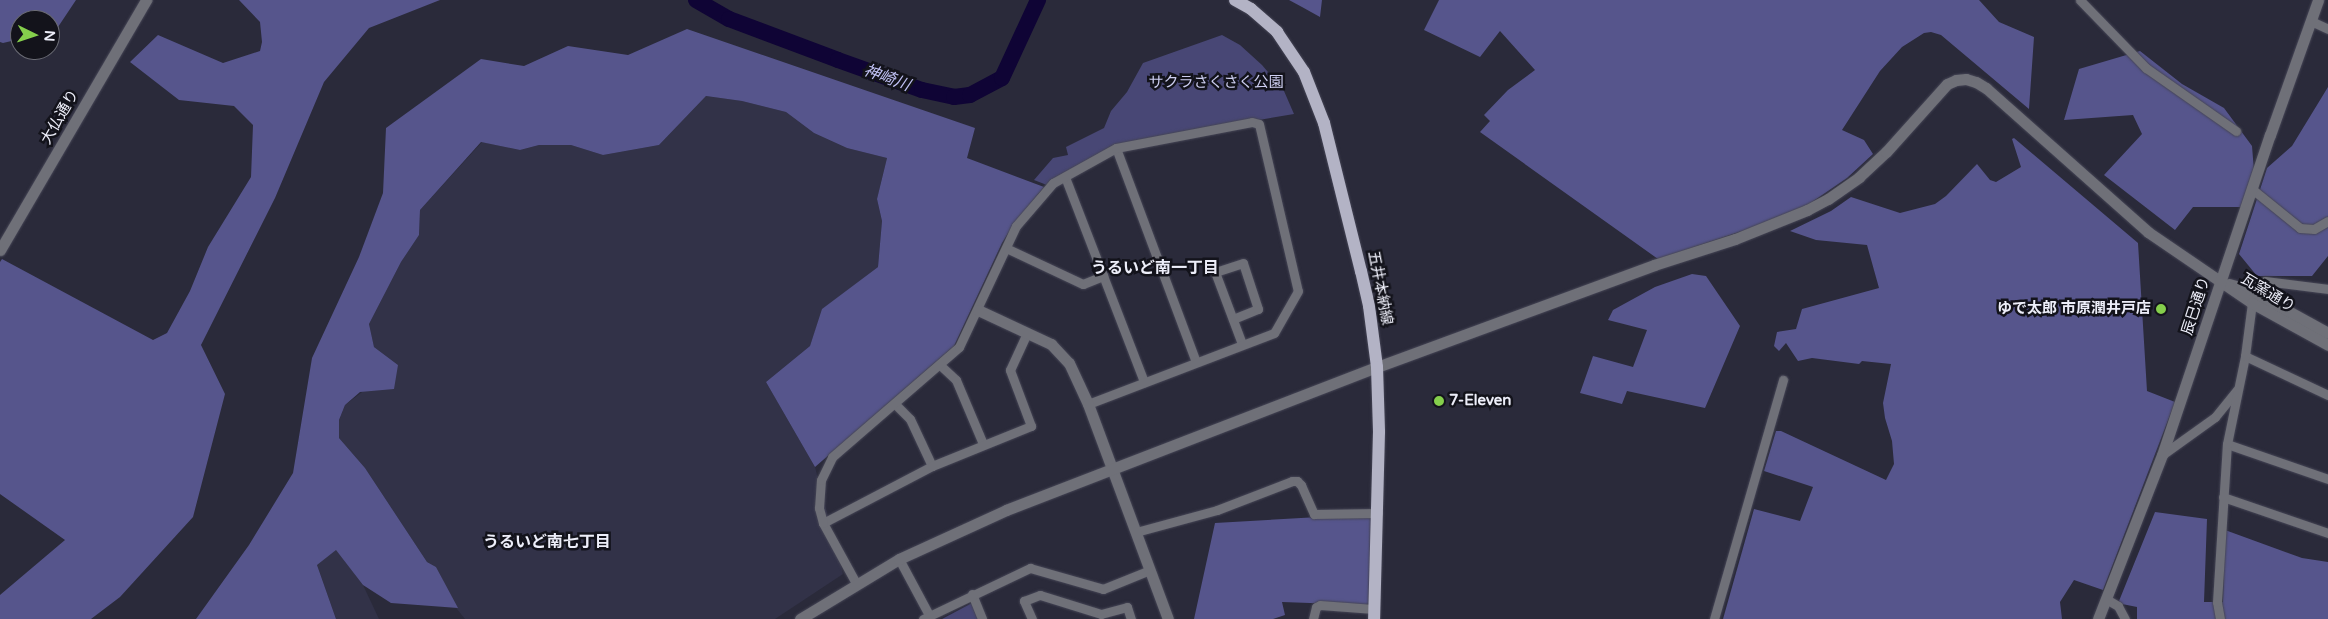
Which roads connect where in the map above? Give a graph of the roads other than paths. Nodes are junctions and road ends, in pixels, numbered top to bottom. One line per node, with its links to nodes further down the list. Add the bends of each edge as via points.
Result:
1 (146, 0): 13 (street, 大仏通り)
2 (1236, 0): 28 (main road, 五井本納線, via 1251,9 1284,41 1304,72 1324,123 1369,306)
3 (2080, 0): 7 (street, via 2146,68)
4 (2318, 0): 5 (street, 辰巳通り)
5 (2311, 20): 6 (street); 10 (street, 辰巳通り)
6 (2328, 29)
7 (2236, 131)
8 (1116, 148): 9 (street); 23 (street, via 1252,122 1259,124 1298,290 1274,333); 26 (street)
9 (1065, 177): 12 (street, via 1053,183 1016,226); 14 (street)
10 (2252, 189): 11 (street, via 2300,228 2314,229); 15 (street, 辰巳通り)
11 (2328, 221)
12 (1006, 248): 14 (street, via 1083,284); 19 (street)
13 (0, 250)
14 (1103, 276): 30 (street)
15 (2220, 281): 17 (street, 瓦窯通り); 18 (street, 瓦窯通り); 28 (street, via 2148,232 1986,88 1966,79 1947,84 1864,173 1828,199 1806,210 1735,239 1654,265); 37 (street, 辰巳通り)
16 (2328, 288): 17 (street, via 2265,281)
17 (2250, 290): 22 (street, 瓦窯通り)
18 (2252, 303): 24 (street, 瓦窯通り); 25 (street)
19 (978, 310): 21 (street); 27 (street, via 959,347)
20 (1233, 319): 20 (street, via 1215,272 1242,263 1258,309); 23 (street)
21 (1027, 333): 34 (street, via 1061,353 1076,375); 35 (street, via 1010,370 1031,426)
22 (2328, 333)
23 (1242, 344): 26 (street)
24 (2328, 345)
25 (2245, 356): 31 (street); 32 (street)
26 (1196, 362): 30 (street)
27 (940, 365): 33 (street); 35 (street, via 956,380)
28 (1376, 367): 39 (street); 42 (main road, 五井本納線)
29 (1784, 380): 61 (street)
30 (1144, 382): 34 (street)
31 (2240, 386): 36 (street); 37 (street, via 2215,417)
32 (2328, 395)
33 (895, 404): 38 (street, via 910,418); 43 (street, via 832,456 820,480)
34 (1088, 404): 39 (street)
35 (983, 444): 38 (street)
36 (2227, 444): 40 (street); 41 (street)
37 (2162, 455): 50 (street, 辰巳通り)
38 (932, 466): 43 (street)
39 (1111, 470): 44 (street); 46 (street, via 1006,510)
40 (2328, 479)
41 (2222, 497): 45 (street); 64 (street, via 2217,602)
42 (1378, 513): 44 (street, via 1314,514 1301,485 1292,481 1217,510); 52 (main road, 五井本納線)
43 (822, 523): 48 (street)
44 (1136, 532): 47 (street)
45 (2328, 533)
46 (899, 559): 48 (street); 53 (street)
47 (1150, 570): 49 (street, via 1103,589 1030,568); 59 (street)
48 (857, 585): 54 (street)
49 (972, 594): 53 (street); 55 (street)
50 (2106, 598): 62 (street, 辰巳通り); 63 (street, via 2118,606)
51 (1081, 608): 56 (street, via 1040,595 1024,602); 57 (street); 58 (street, via 1101,614 1127,607)
52 (1374, 614): 60 (street, via 1320,605 1314,611)
53 (926, 617)
54 (800, 619)
55 (982, 619)
56 (1032, 619)
57 (1085, 619)
58 (1131, 619)
59 (1168, 619)
60 (1313, 619)
61 (1714, 619)
62 (2098, 619)
63 (2125, 619)
64 (2220, 619)

